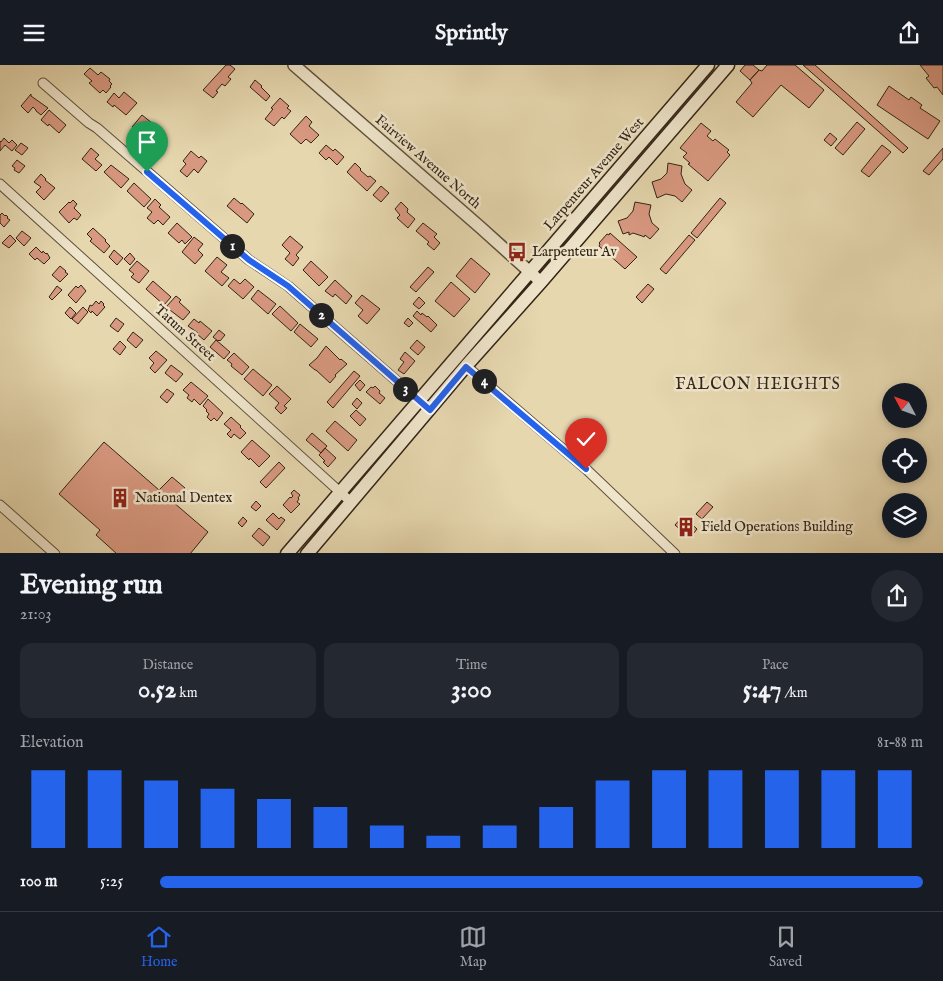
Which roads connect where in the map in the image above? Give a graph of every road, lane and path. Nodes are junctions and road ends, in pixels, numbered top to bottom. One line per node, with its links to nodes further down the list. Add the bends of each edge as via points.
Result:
1 (294, 65): 8 (street, Fairview Avenue North)
2 (708, 65): 4 (main road, Larpenteur Avenue West)
3 (728, 65): 6 (main road)
4 (696, 80): 6 (main road); 8 (main road, Larpenteur Avenue West)
5 (43, 83): 11 (street, via 249,260 288,286)
6 (707, 89): 9 (main road)
7 (0, 184): 13 (street, Tatum Street)
8 (530, 273): 9 (street, Fairview Avenue North); 11 (main road, Larpenteur Avenue West)
9 (541, 282): 10 (main road)
10 (466, 367): 12 (main road); 19 (street, via 586,469)
11 (419, 400): 12 (street); 13 (main road, Larpenteur Avenue West)
12 (430, 410): 14 (main road)
13 (341, 493): 14 (street, Tatum Street); 17 (main road, Larpenteur Avenue West)
14 (351, 502): 18 (main road)
15 (0, 505): 16 (street)
16 (55, 553)
17 (287, 553)
18 (307, 553)
19 (675, 553)

